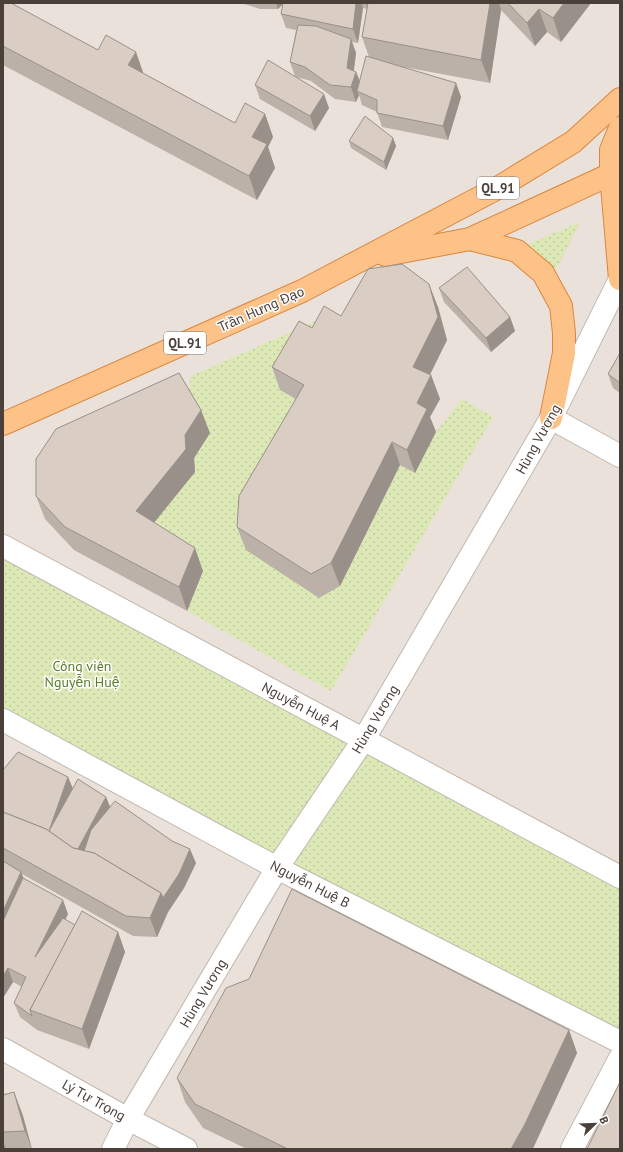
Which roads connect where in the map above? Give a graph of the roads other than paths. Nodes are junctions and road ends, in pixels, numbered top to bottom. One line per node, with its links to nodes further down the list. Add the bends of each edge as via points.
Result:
1 (620, 98): 5 (highway, QL.91, via 573,142 496,189)
2 (620, 128): 3 (highway, via 611,150)
3 (615, 172): 4 (highway, QL.91); 6 (highway)
4 (470, 239): 5 (highway, QL.91); 7 (highway, via 517,251 543,273 561,306 564,353)
5 (364, 259): 8 (highway, Trần Hưng Đạo / QL.91, via 302,291)
6 (620, 279): 7 (street, Hùng Vương)
7 (551, 418): 9 (street); 12 (street, Hùng Vương)
8 (3, 424)
9 (620, 456)
10 (3, 546): 12 (street, Nguyễn Huệ A)
11 (3, 721): 13 (street, Nguyễn Huệ B)
12 (364, 739): 13 (street, Hùng Vương); 14 (street, Nguyễn Huệ A)
13 (277, 868): 15 (street, Nguyễn Huệ B); 18 (street, Hùng Vương)
14 (620, 877)
15 (620, 1042)
16 (3, 1049): 18 (street, Lý Tự Trọng)
17 (620, 1058): 21 (street)
18 (128, 1119): 19 (street, Hùng Vương); 20 (street, Lý Tự Trọng)
19 (112, 1149)
20 (186, 1149)
21 (572, 1149)

